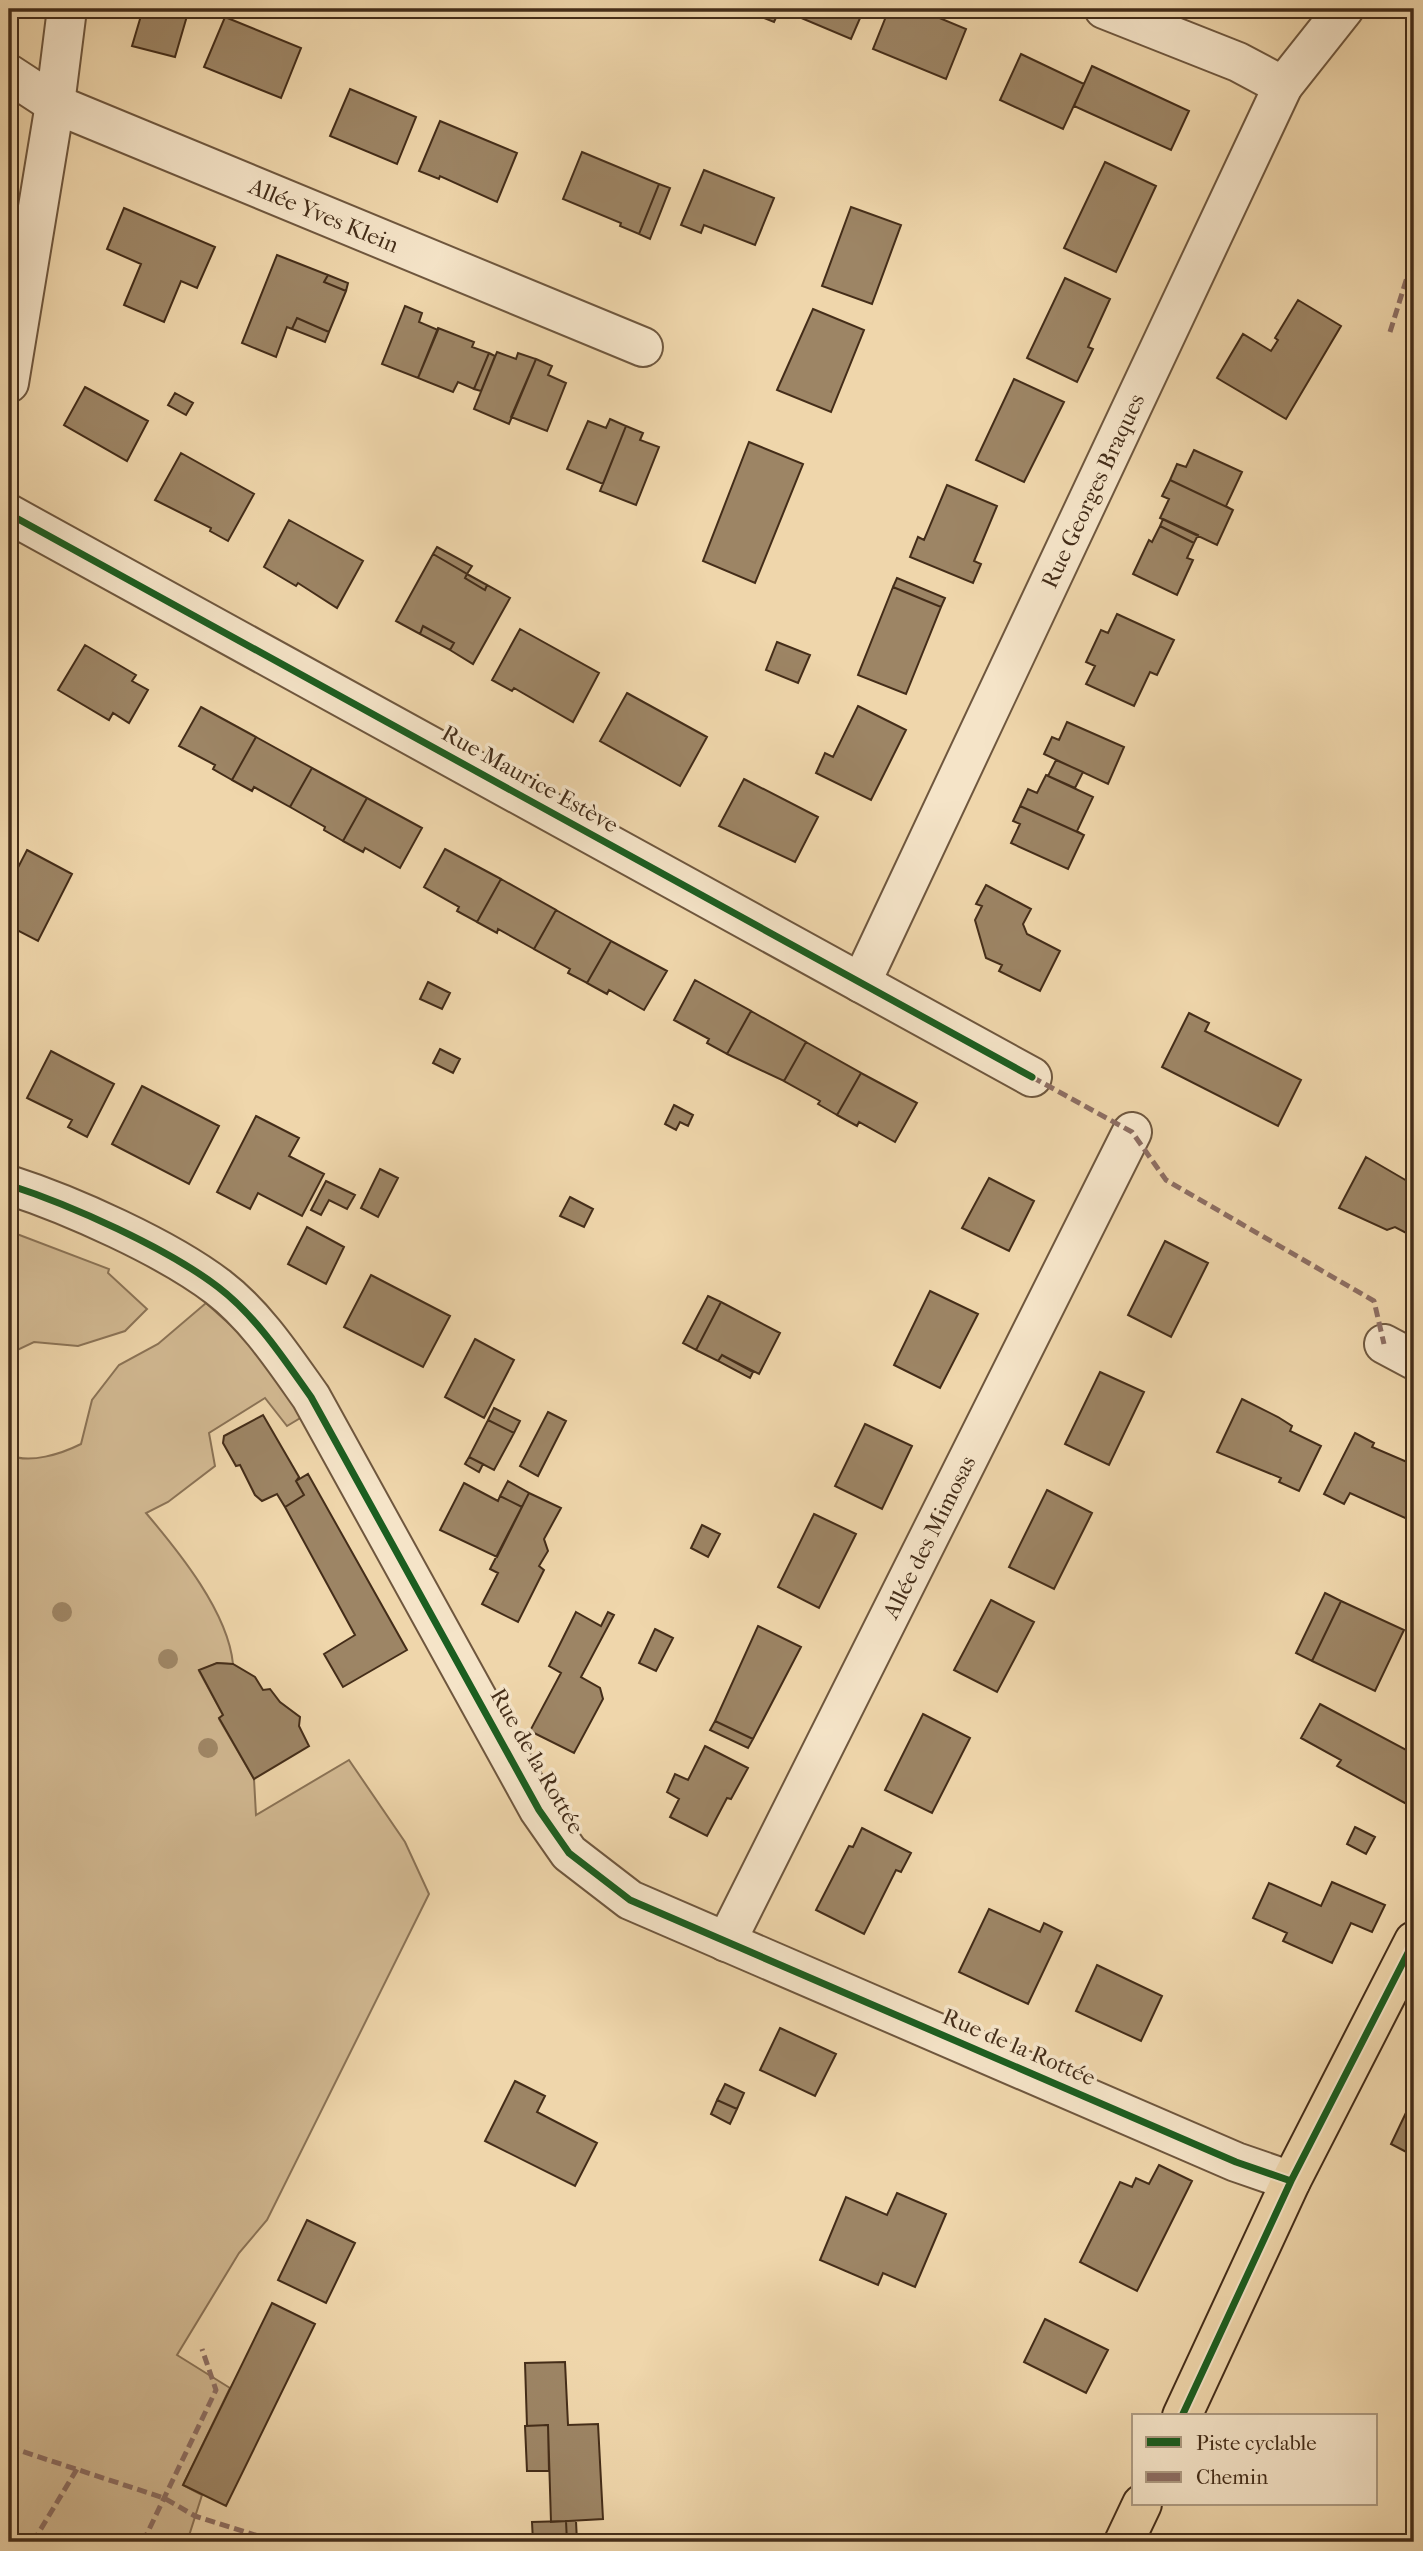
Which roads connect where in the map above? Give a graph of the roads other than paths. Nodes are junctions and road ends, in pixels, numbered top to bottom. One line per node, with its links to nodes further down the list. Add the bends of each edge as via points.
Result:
1 (67, 9): 6 (street)
2 (1104, 9): 5 (street, via 1238,62)
3 (1344, 9): 5 (street, Rue Georges Braques)
4 (9, 74): 6 (street, Allée Yves Klein)
5 (1283, 86): 10 (street, Rue Georges Braques)
6 (55, 104): 7 (street, Allée Yves Klein); 8 (street)
7 (643, 347)
8 (9, 383)
9 (9, 514): 10 (street, Rue Maurice Estève)
10 (861, 983): 11 (street, Rue Maurice Estève)
11 (1032, 1077)
12 (1132, 1132): 15 (street, Allée des Mimosas)
13 (9, 1185): 15 (street, Rue de la Rottée, via 46,1197 186,1266 220,1289 272,1342 311,1396 539,1810 569,1853 630,1900)
14 (1414, 1941): 16 (main road)
15 (726, 1942): 16 (street, Rue de la Rottée, via 1236,2162)
16 (1290, 2181): 17 (main road)
17 (1183, 2414)
18 (1141, 2506): 19 (main road)
19 (1124, 2542)

